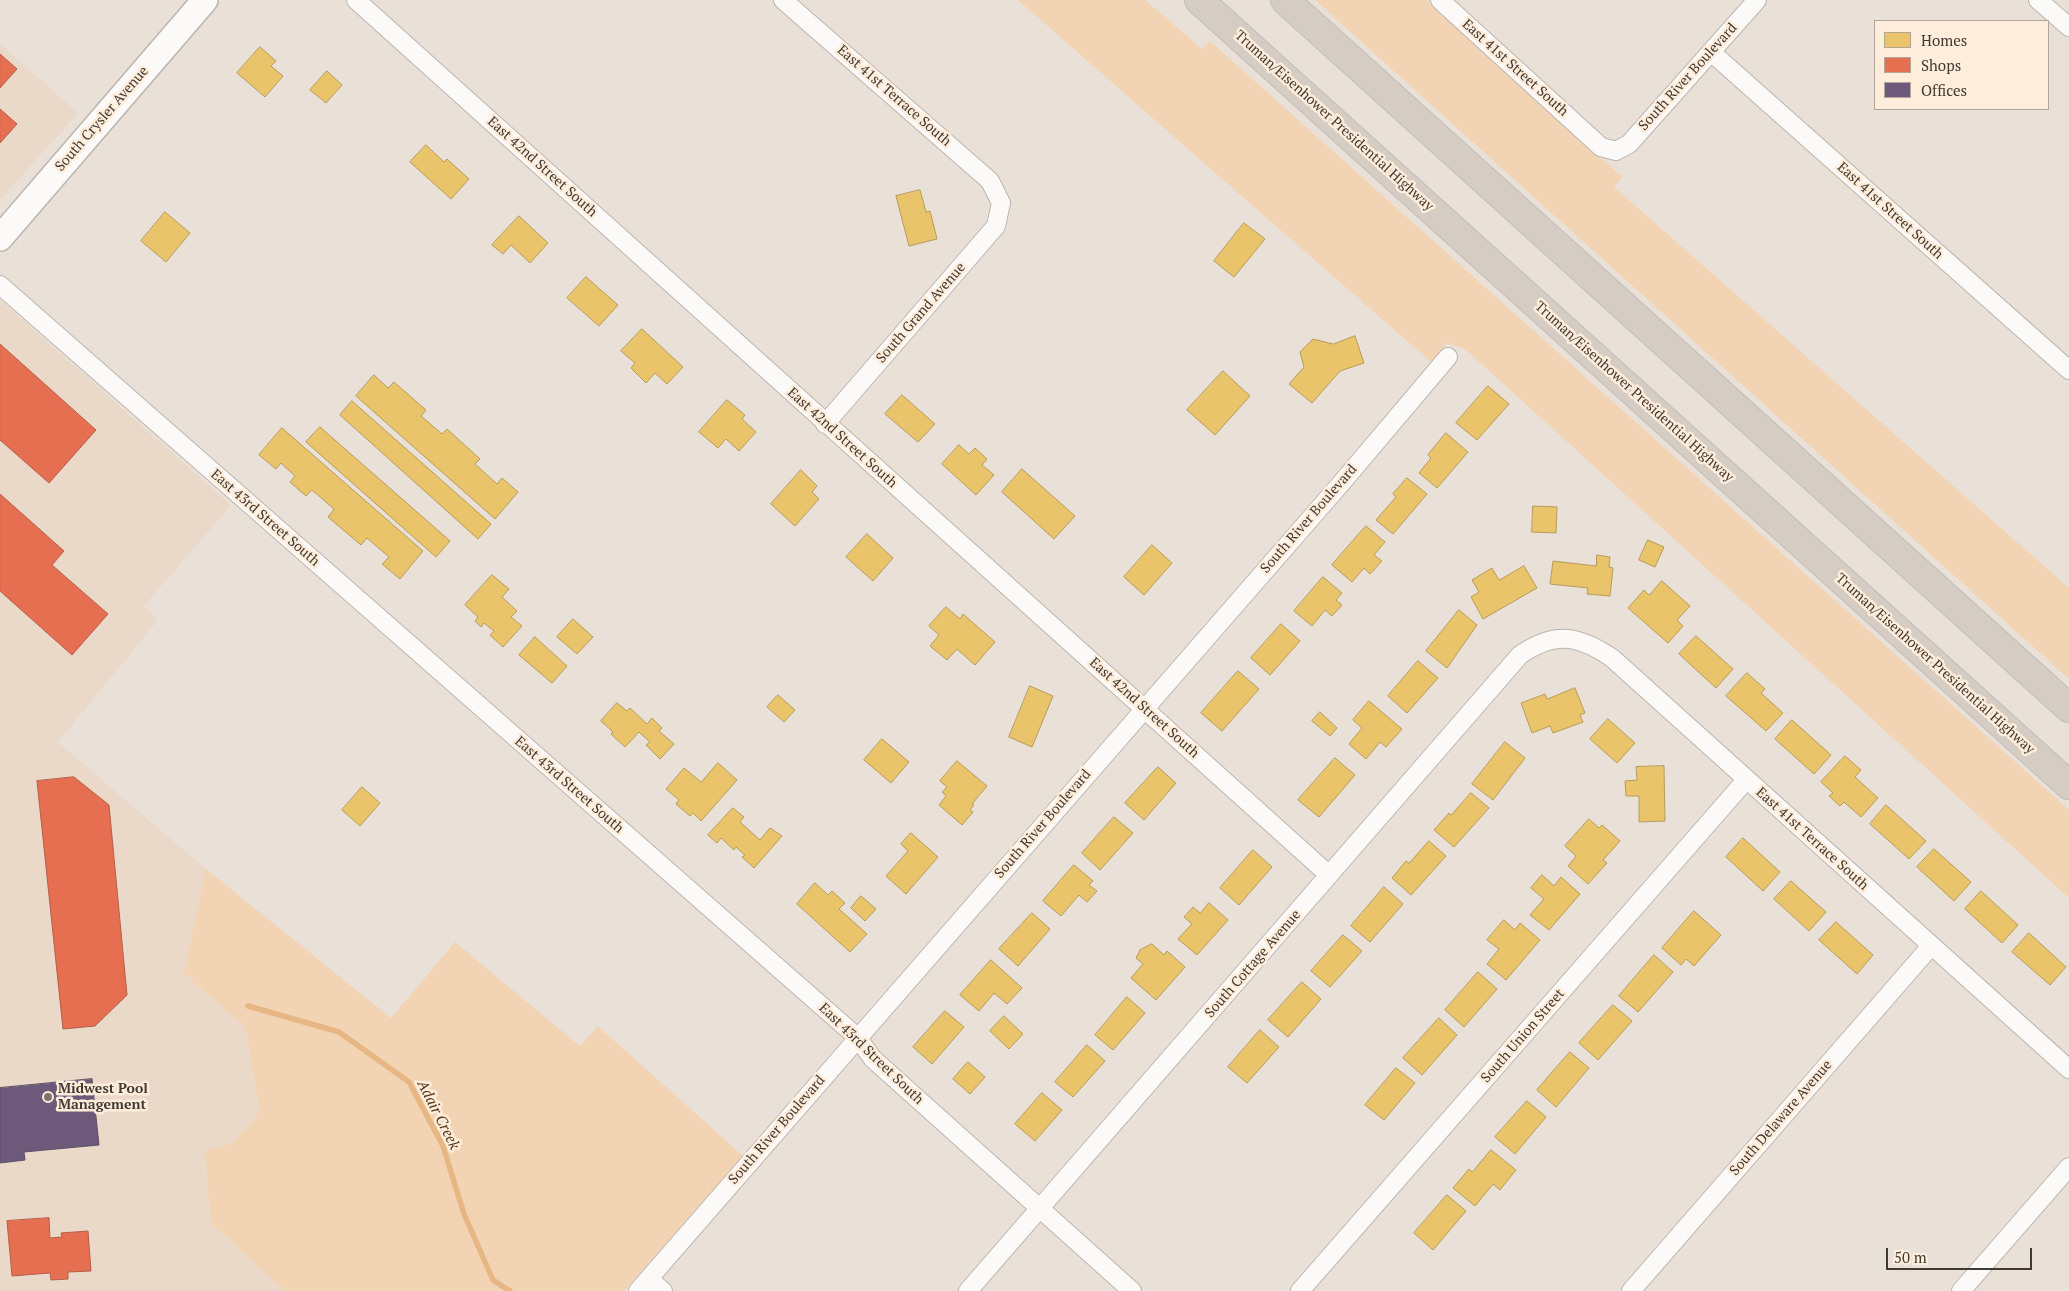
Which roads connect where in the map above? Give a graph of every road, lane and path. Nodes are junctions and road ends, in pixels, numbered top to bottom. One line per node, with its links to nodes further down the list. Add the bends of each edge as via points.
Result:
1 (205, 0): 13 (main road, South Crysler Avenue)
2 (356, 0): 17 (street, East 42nd Street South)
3 (783, 0): 12 (street, East 41st Terrace South, via 990,181)
4 (1199, 0): 22 (highway, Truman/Eisenhower Presidential Highway)
5 (1285, 0): 20 (highway)
6 (1440, 0): 11 (street, East 41st Street South, via 1601,147)
7 (1757, 0): 10 (street, South River Boulevard)
8 (2038, 0): 9 (street)
9 (2069, 27)
10 (1711, 52): 11 (street, South River Boulevard, via 1628,144); 16 (street, East 41st Street South)
11 (1616, 150)
12 (998, 197): 17 (street, South Grand Avenue, via 1001,203 996,226)
13 (0, 238)
14 (0, 285): 25 (street, East 43rd Street South)
15 (1448, 357): 19 (street, South River Boulevard)
16 (2069, 370)
17 (825, 424): 19 (street, East 42nd Street South)
18 (1542, 642): 21 (street, East 41st Terrace South, via 1564,638 1582,641 1605,654); 23 (street, South Cottage Avenue, via 1520,656)
19 (1145, 708): 23 (street, East 42nd Street South); 25 (street, South River Boulevard)
20 (2069, 708)
21 (1746, 780): 24 (street, East 41st Terrace South); 33 (street, South Union Street)
22 (2069, 784)
23 (1329, 875): 28 (street, South Cottage Avenue)
24 (1932, 946): 26 (street, East 41st Terrace South); 34 (street, South Delaware Avenue)
25 (857, 1037): 28 (street, East 43rd Street South, via 873,1059); 29 (street, South River Boulevard)
26 (2069, 1069)
27 (2069, 1167): 35 (street)
28 (1040, 1209): 31 (street, South Cottage Avenue); 32 (street, East 43rd Street South)
29 (644, 1285): 30 (street)
30 (663, 1291)
31 (968, 1291)
32 (1132, 1291)
33 (1300, 1291)
34 (1631, 1291)
35 (1961, 1291)

